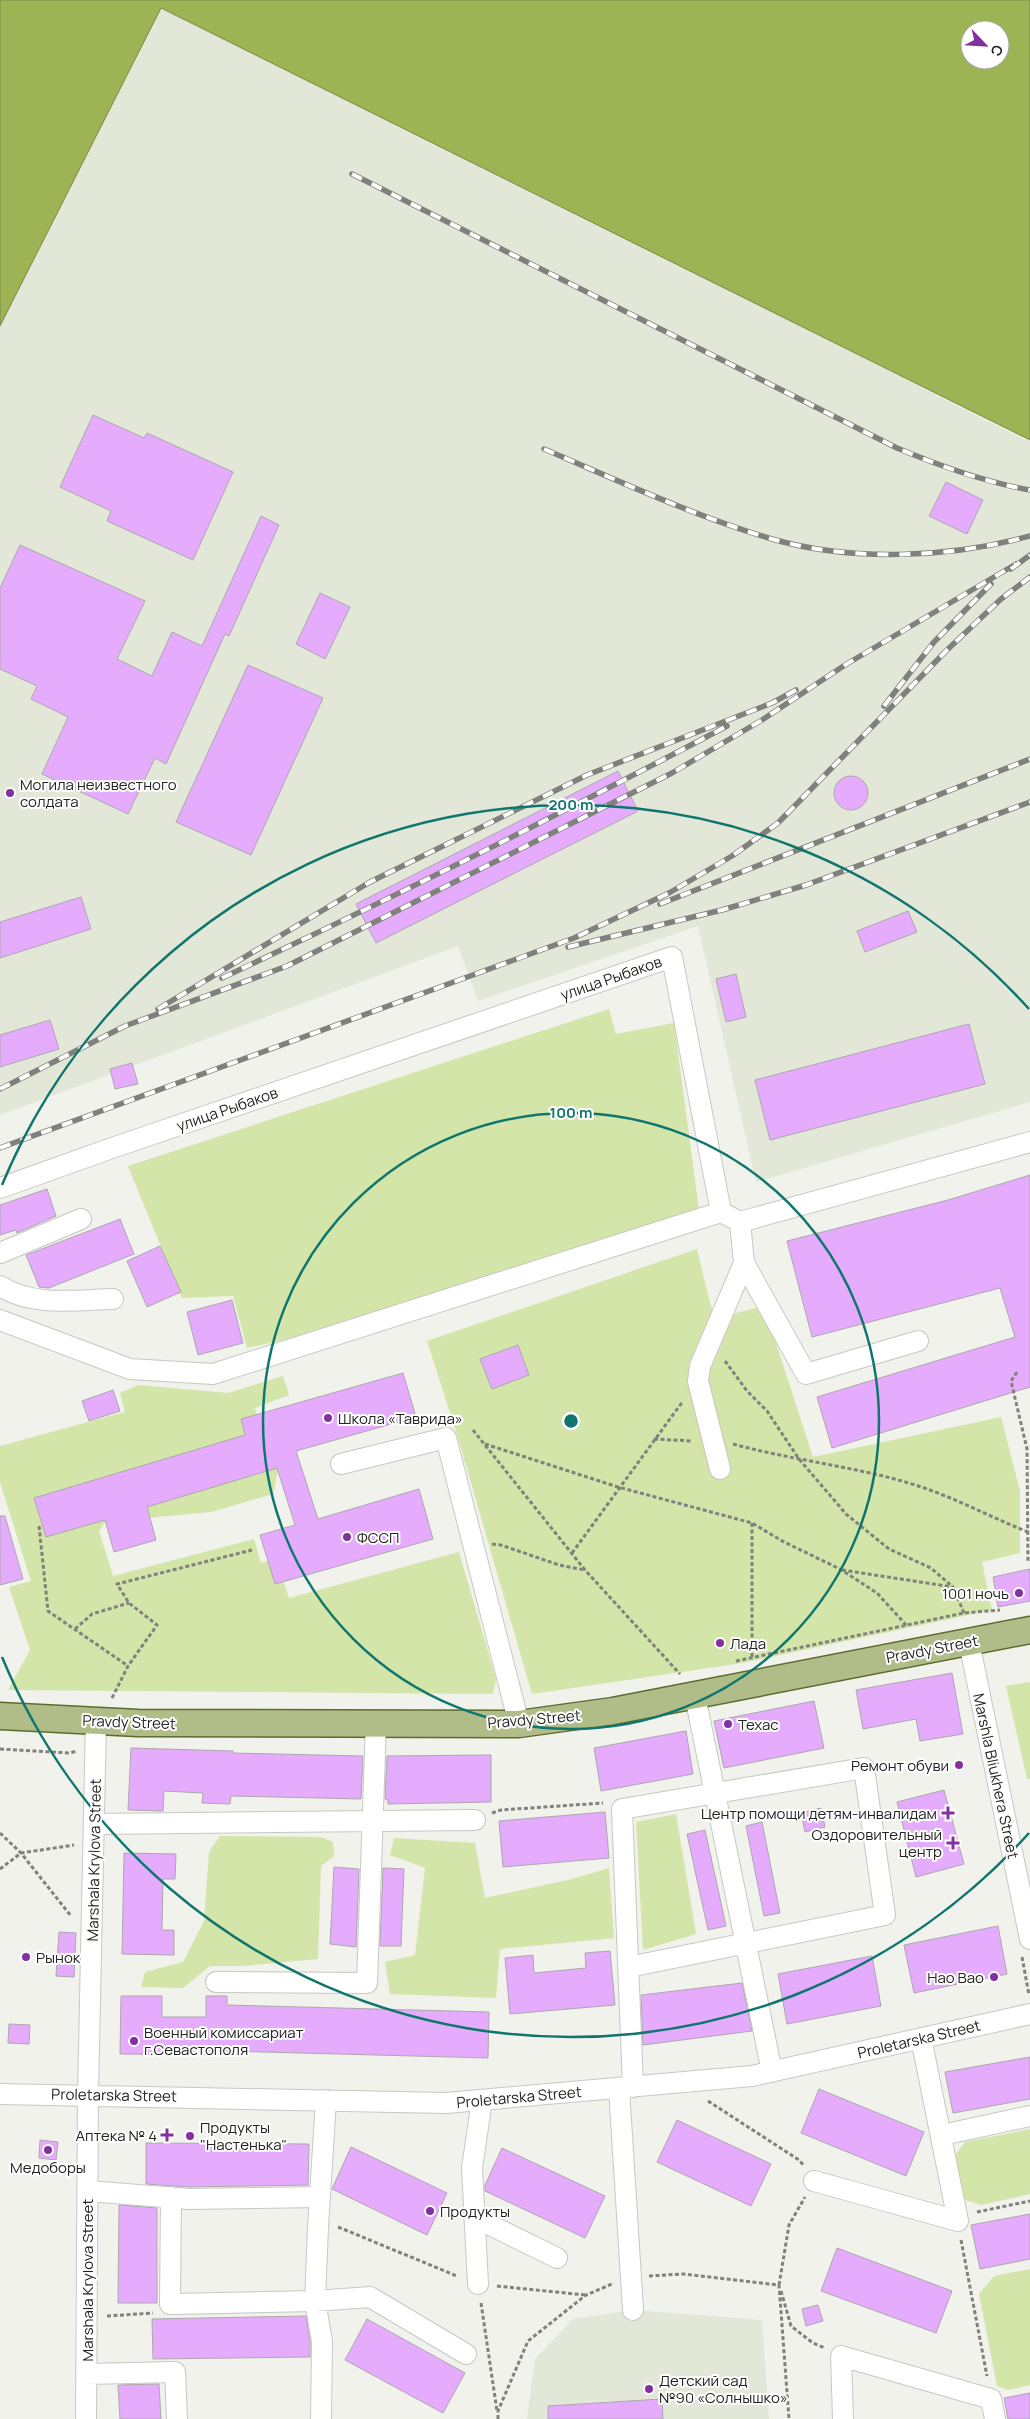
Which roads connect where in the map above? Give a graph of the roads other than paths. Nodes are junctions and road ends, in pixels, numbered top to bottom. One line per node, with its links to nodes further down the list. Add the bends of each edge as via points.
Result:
1 (1030, 1142): 5 (street)
2 (0, 1188): 3 (street, улица Рыбаков, via 672,958)
3 (721, 1212): 5 (street); 10 (street, via 213,1374 130,1369)
4 (81, 1219): 6 (street)
5 (740, 1222): 7 (street)
6 (0, 1253)
7 (744, 1263): 11 (street, via 806,1374); 13 (street, via 700,1366 698,1381)
8 (0, 1286): 9 (street, via 13,1294 50,1301)
9 (113, 1299)
10 (0, 1320)
11 (918, 1341)
12 (341, 1464): 20 (street, via 446,1438)
13 (720, 1469)
14 (1030, 1630): 15 (main road, Pravdy Street)
15 (969, 1642): 16 (main road, Pravdy Street); 25 (street, Marshla Bliukhera Street)
16 (688, 1682): 20 (main road, Pravdy Street, via 613,1711); 21 (street)
17 (0, 1716): 18 (main road, Pravdy Street)
18 (96, 1721): 19 (main road, Pravdy Street); 24 (street, Marshala Krylova Street)
19 (376, 1723): 20 (main road, Pravdy Street); 23 (street)
20 (519, 1724)
21 (714, 1793): 26 (street); 26 (street, via 864,1768 885,1916); 27 (street, via 622,1809)
22 (475, 1820): 23 (street)
23 (373, 1821): 24 (street); 28 (street, via 366,1983)
24 (95, 1833): 34 (street, Marshala Krylova Street)
25 (1030, 1939)
26 (746, 1943): 27 (street); 31 (street)
27 (629, 1967): 32 (street)
28 (216, 1982)
29 (1030, 2014): 30 (street, Proletarska Street)
30 (921, 2038): 31 (street, Proletarska Street); 38 (street)
31 (772, 2072): 32 (street, Proletarska Street)
32 (626, 2087): 36 (street, Proletarska Street); 47 (street)
33 (0, 2094): 34 (street, Proletarska Street)
34 (88, 2094): 35 (street, Proletarska Street); 40 (street, Marshala Krylova Street)
35 (326, 2100): 36 (street, Proletarska Street, via 446,2103); 42 (street)
36 (482, 2100): 43 (street, via 472,2168)
37 (1030, 2116): 38 (street)
38 (942, 2135): 39 (street, via 958,2221)
39 (814, 2180)
40 (88, 2191): 41 (street); 49 (street, Marshala Krylova Street)
41 (171, 2197): 42 (street); 46 (street, via 170,2304)
42 (320, 2197): 46 (street)
43 (474, 2217): 44 (street); 45 (street)
44 (557, 2258)
45 (478, 2284)
46 (315, 2301): 48 (street, via 370,2296); 52 (street, via 322,2341)
47 (633, 2310)
48 (466, 2354)
49 (86, 2374): 50 (street, Marshala Krylova Street); 51 (street, via 175,2372)
50 (86, 2419)
51 (177, 2419)
52 (321, 2419)
53 (843, 2419): 54 (street, via 842,2356 991,2399)
54 (995, 2419)

